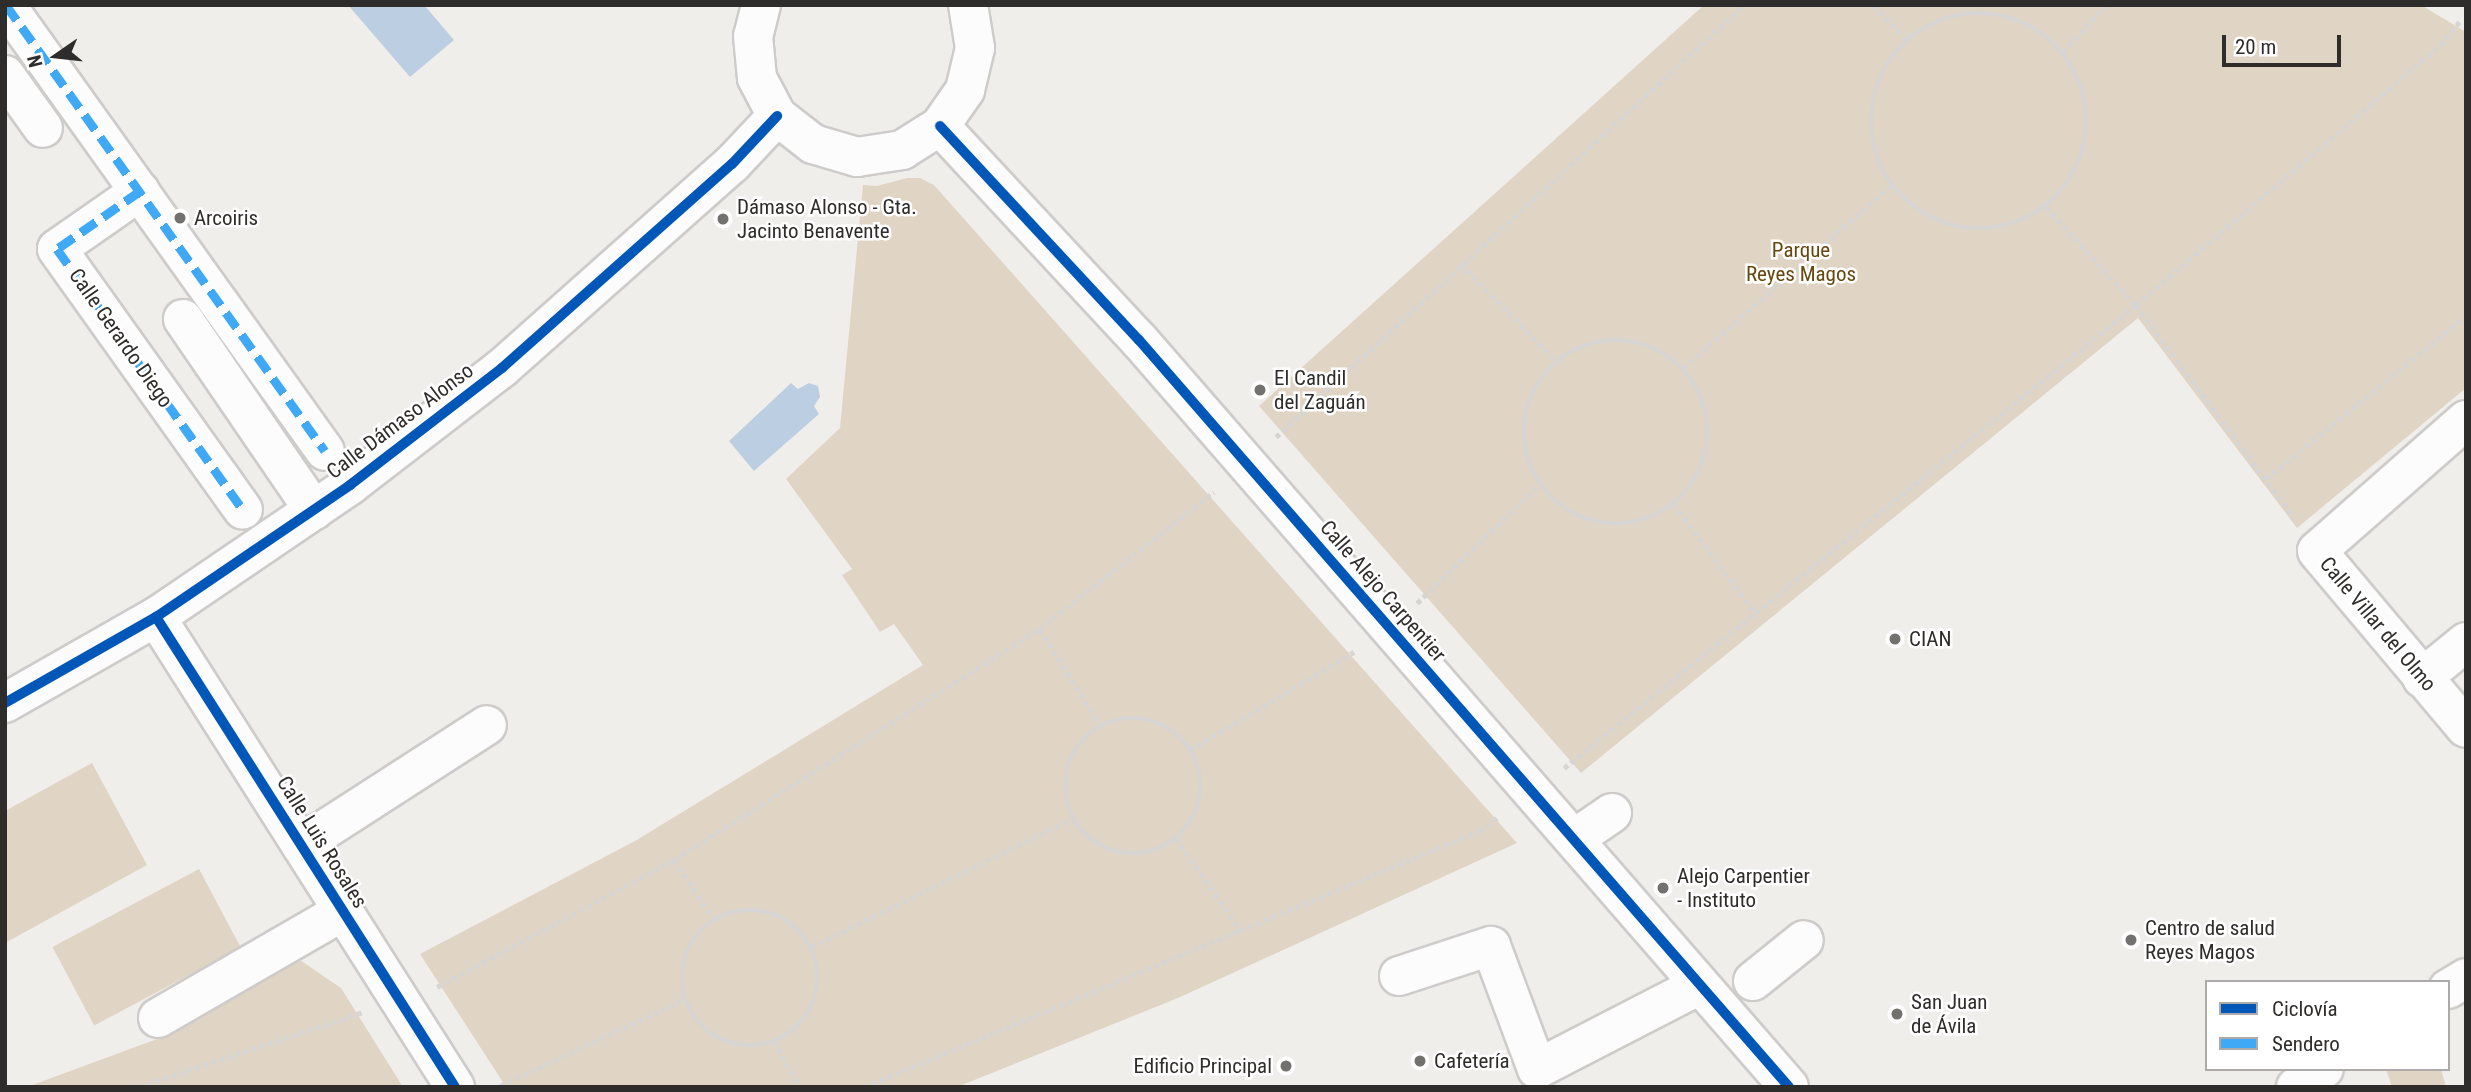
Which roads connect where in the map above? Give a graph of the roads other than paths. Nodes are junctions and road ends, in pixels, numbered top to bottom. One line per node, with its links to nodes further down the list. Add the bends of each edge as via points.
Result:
1 (6, 5): 8 (street)
2 (761, 5): 5 (street, via 753,36 757,78)
3 (968, 5): 6 (street, via 975,48 965,90)
4 (5, 75): 7 (street)
5 (777, 116): 6 (street, via 813,145 857,157 902,150); 13 (street, Calle Dámaso Alonso, via 732,164 502,368)
6 (940, 126): 21 (street, Calle Alejo Carpentier, via 1139,340)
7 (43, 128)
8 (140, 191): 11 (street); 12 (street, Calle Gerardo Diego, via 57,249)
9 (169, 331): 13 (street)
10 (2466, 420): 16 (street, Calle Villar del Olmo, via 2307,537)
11 (325, 451)
12 (243, 510)
13 (300, 519): 14 (street, Calle Dámaso Alonso)
14 (156, 617): 17 (street, Calle Dámaso Alonso); 22 (street, Calle Luis Rosales)
15 (2466, 642): 16 (street)
16 (2422, 678): 19 (street, Calle Villar del Olmo)
17 (5, 703)
18 (487, 725): 22 (street)
19 (2466, 728)
20 (1612, 813): 21 (street)
21 (1574, 839): 28 (street, Calle Alejo Carpentier)
22 (301, 845): 23 (street, Calle Luis Rosales)
23 (342, 911): 30 (street); 32 (street, Calle Luis Rosales)
24 (1804, 940): 27 (street)
25 (1399, 976): 28 (street, via 1491,946 1537,1069)
26 (2466, 978): 29 (street)
27 (1753, 981)
28 (1700, 985): 33 (street, Calle Alejo Carpentier)
29 (2450, 988)
30 (158, 1018)
31 (2320, 1071): 34 (street)
32 (456, 1087)
33 (1789, 1087)
34 (2296, 1087)

